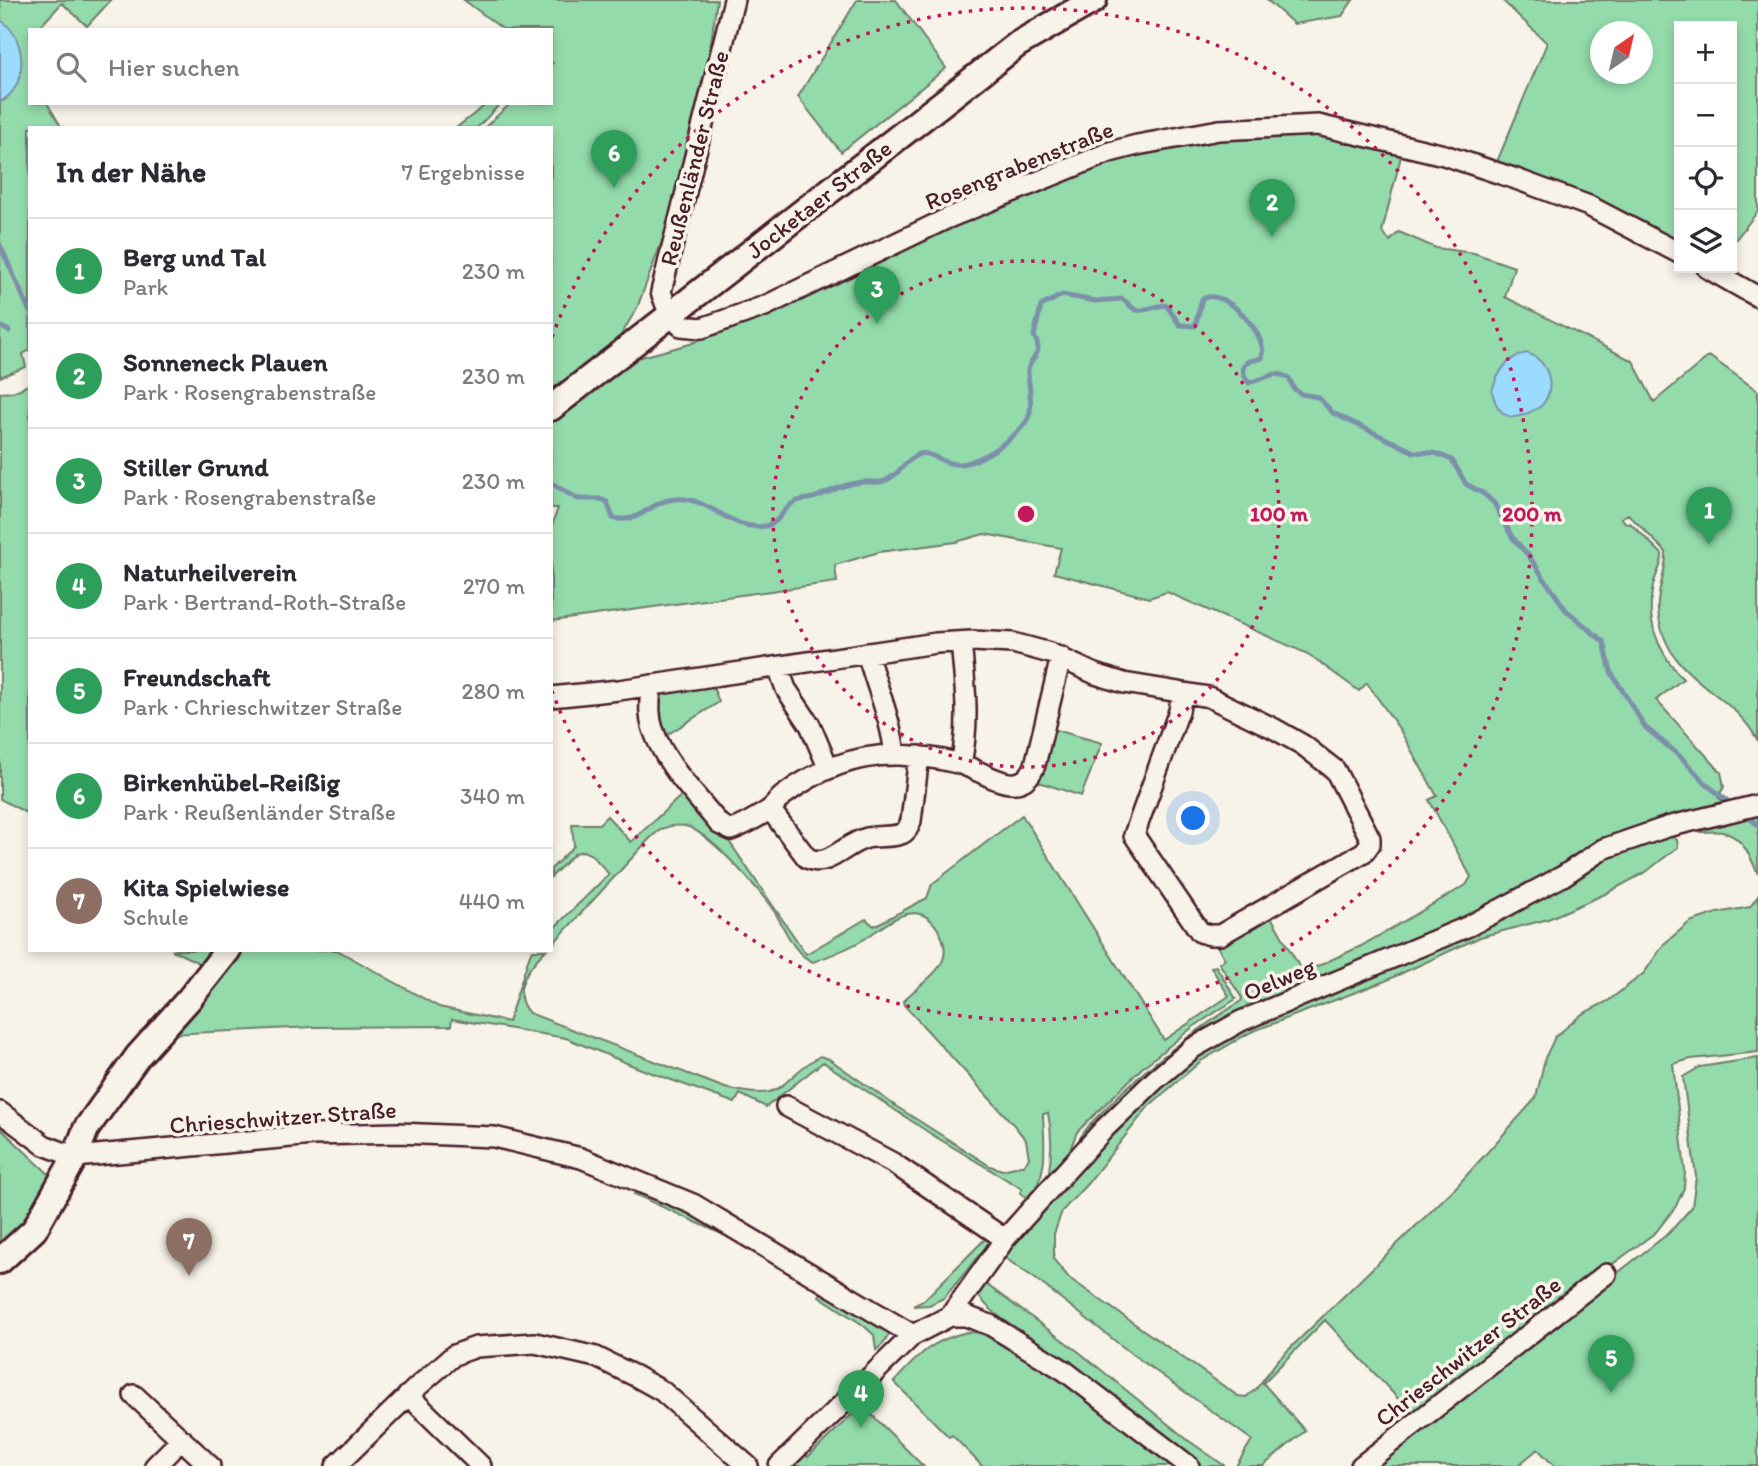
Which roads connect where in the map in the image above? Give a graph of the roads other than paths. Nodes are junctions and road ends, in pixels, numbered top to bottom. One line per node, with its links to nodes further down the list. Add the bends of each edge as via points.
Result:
1 (734, 0): 6 (street, Reußenländer Straße, via 661,292)
2 (1094, 0): 6 (street, Jocketaer Straße, via 1018,44)
3 (1674, 250): 6 (street, Rosengrabenstraße, via 1589,206 1444,155 1318,125 1219,130 1110,152 946,219 765,306 702,328 681,326)
4 (1716, 273): 5 (street)
5 (1758, 297)
6 (670, 316): 7 (street, Jocketaer Straße)
7 (553, 406)
8 (961, 642): 9 (street); 10 (street, via 1013,643); 17 (street, via 968,709)
9 (866, 653): 11 (street); 15 (street, via 886,708)
10 (1061, 657): 13 (street, via 1124,683); 17 (street, via 1031,774 1025,781 1006,783)
11 (778, 667): 12 (street); 18 (street)
12 (651, 685): 14 (street); 20 (street, via 653,729 668,760 719,824 735,829)
13 (1182, 694): 13 (street, via 1209,697 1236,708 1321,758 1335,771 1370,838 1364,852 1220,935 1200,932 1134,835)
14 (553, 697)
15 (895, 755): 16 (street); 18 (street)
16 (919, 757): 17 (street); 20 (street, via 907,830 852,843 822,862 807,858)
17 (961, 764)
18 (828, 767): 20 (street, via 783,795)
19 (1747, 808): 25 (street, Oelweg, via 1667,827 1604,849 1469,926 1241,1021 1193,1048 1105,1128)
20 (770, 809)
21 (226, 952): 24 (street, via 138,1056 93,1117)
22 (786, 1105): 25 (street, via 892,1163)
23 (0, 1112): 24 (street, Chrieschwitzer Straße, via 44,1145)
24 (75, 1157): 26 (street, via 34,1230); 29 (street, Chrieschwitzer Straße, via 313,1135 494,1137 581,1158 693,1203)
25 (1005, 1239): 28 (street, Oelweg)
26 (0, 1261)
27 (1606, 1274): 40 (street, Chrieschwitzer Straße)
28 (950, 1316): 29 (street, Oelweg); 39 (street, via 966,1316 990,1325 1065,1371)
29 (913, 1335): 38 (street, Oelweg)
30 (134, 1395): 32 (street)
31 (408, 1395): 35 (street); 36 (street); 37 (street, via 454,1355 476,1347 535,1343 596,1357 662,1391)
32 (182, 1439): 33 (street); 34 (street)
33 (155, 1466)
34 (210, 1466)
35 (336, 1466)
36 (481, 1466)
37 (748, 1466)
38 (779, 1466)
39 (1189, 1466)
40 (1361, 1466)

